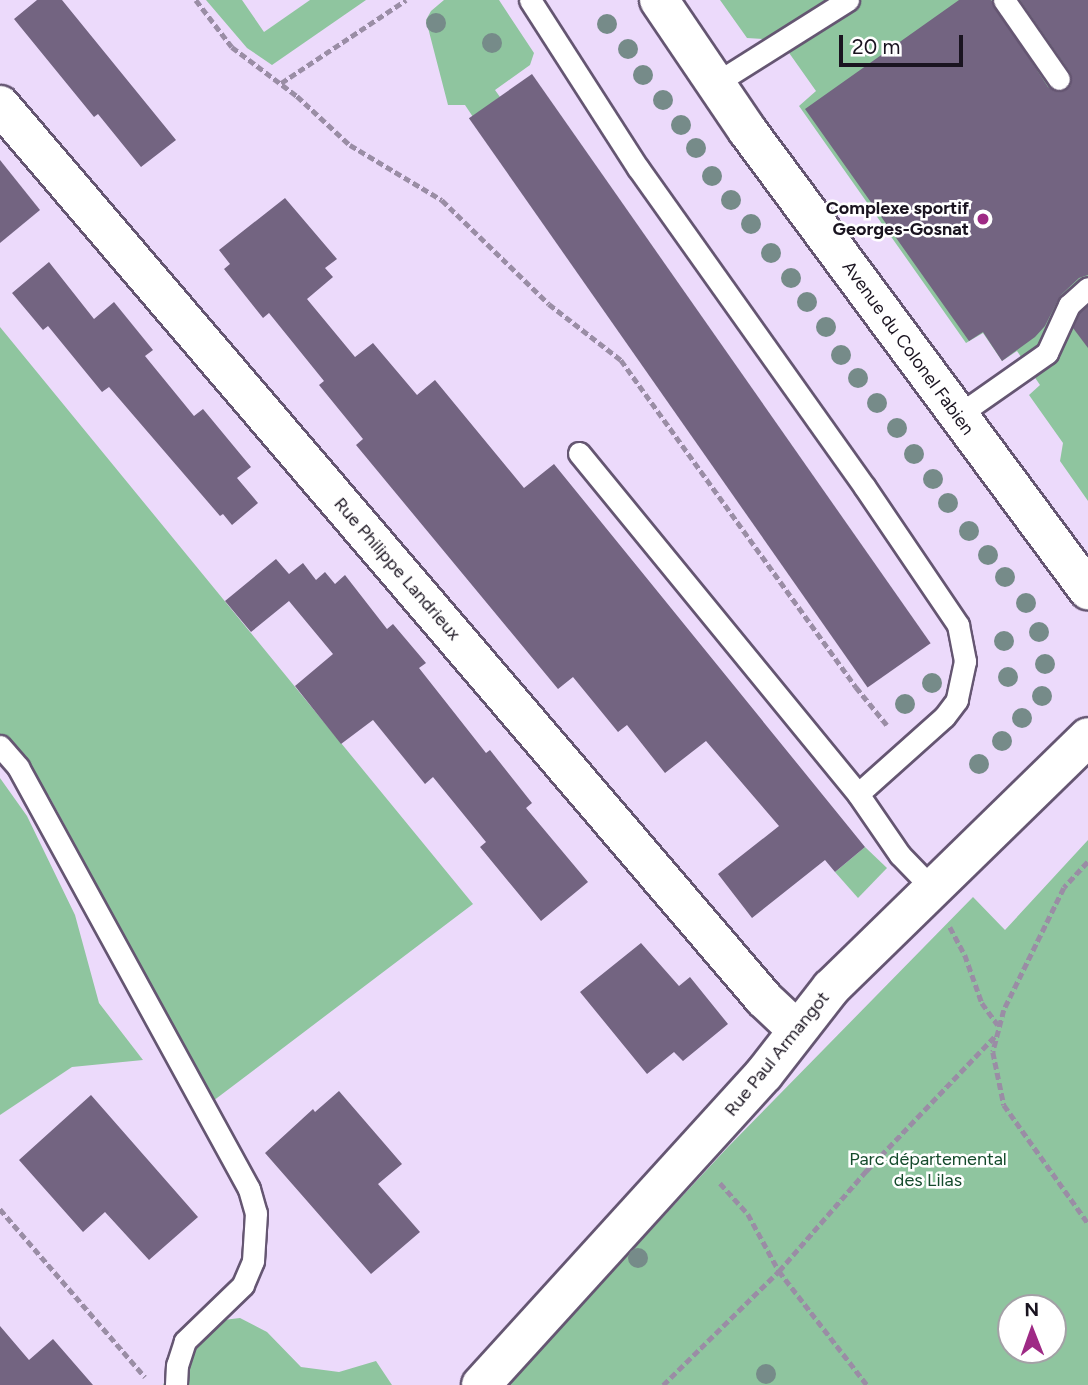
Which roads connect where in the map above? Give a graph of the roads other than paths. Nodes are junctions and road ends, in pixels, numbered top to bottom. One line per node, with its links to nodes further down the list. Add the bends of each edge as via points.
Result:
1 (530, 0): 14 (lane, via 638,168 958,625 965,662 957,700 944,718)
2 (659, 0): 6 (street, Avenue du Colonel Fabien)
3 (848, 0): 6 (lane)
4 (1004, 0): 5 (lane)
5 (1059, 79)
6 (716, 83): 9 (street, Avenue du Colonel Fabien)
7 (0, 105): 16 (street, Rue Philippe Landrieux, via 755,988)
8 (1088, 288): 9 (lane, via 1069,305 1047,353)
9 (957, 415): 11 (street, Avenue du Colonel Fabien)
10 (579, 453): 14 (lane)
11 (1088, 590)
12 (1088, 737): 15 (street, Rue Paul Armangot)
13 (0, 746): 17 (lane, via 25,779 249,1189 256,1213 253,1261 243,1285 185,1341)
14 (858, 794): 15 (lane)
15 (939, 905): 16 (street, Rue Paul Armangot, via 831,988)
16 (796, 1029): 18 (street, Rue Paul Armangot, via 764,1074)
17 (176, 1384)
18 (481, 1385)

